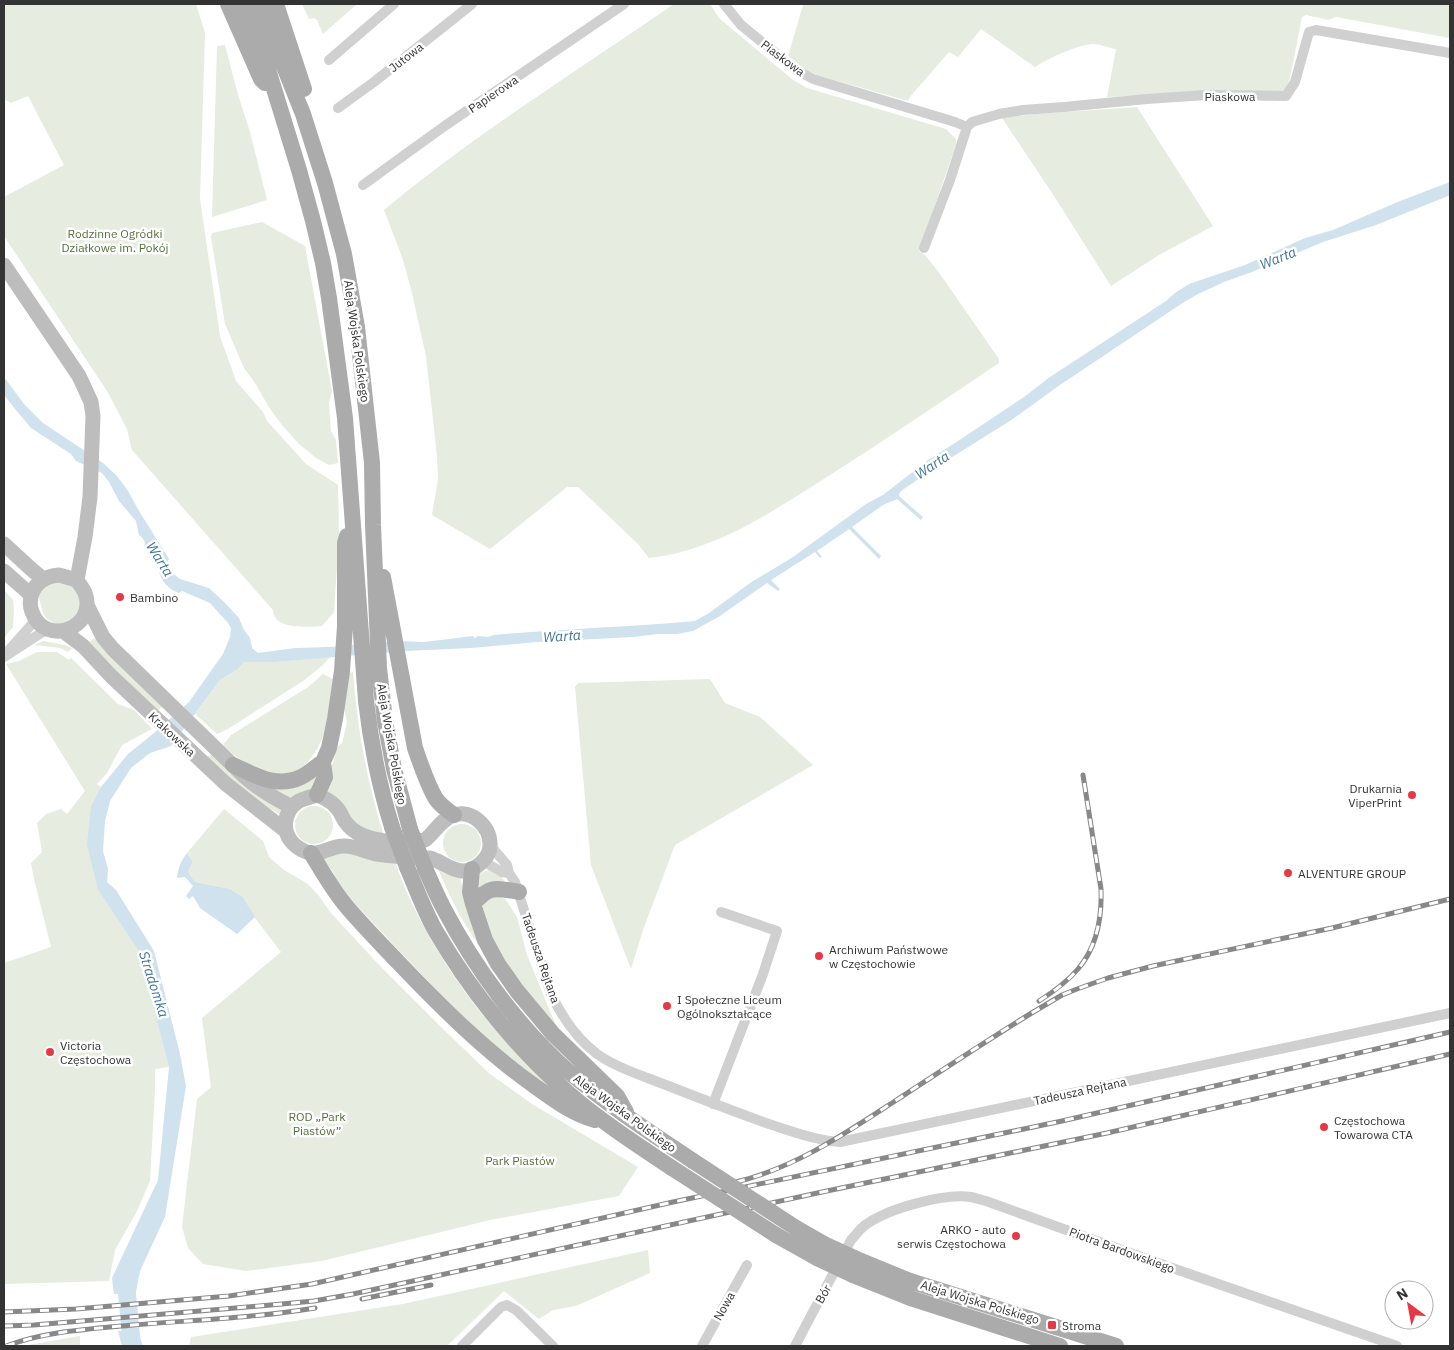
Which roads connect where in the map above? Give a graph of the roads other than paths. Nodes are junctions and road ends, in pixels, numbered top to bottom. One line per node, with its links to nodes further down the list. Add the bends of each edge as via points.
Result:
1 (228, 4): 11 (main road, via 261,79)
2 (244, 4): 11 (main road, Aleja Wojska Polskiego)
3 (260, 4): 13 (main road, Aleja Wojska Polskiego)
4 (276, 4): 13 (main road, via 304,90)
5 (394, 4): 10 (street)
6 (472, 4): 12 (street, Jutowa)
7 (624, 4): 15 (street, Papierowa)
8 (726, 5): 14 (street, Piaskowa, via 741,25 812,79)
9 (1450, 53): 14 (street, Piaskowa, via 1316,30 1309,32 1296,82 1286,96 1206,95 1023,110 972,122)
10 (329, 60)
11 (276, 94): 18 (main road, Aleja Wojska Polskiego, via 323,264 339,367)
12 (338, 108)
13 (303, 114): 26 (main road, Aleja Wojska Polskiego, via 344,254 358,327 372,463)
14 (967, 127): 16 (street)
15 (363, 185)
16 (924, 248)
17 (4, 265): 22 (main road, via 79,376 91,402 90,497)
18 (353, 520): 26 (main road, Aleja Wojska Polskiego); 30 (main road, via 344,543 342,671)
19 (4, 544): 21 (main road)
20 (4, 571): 23 (main road)
21 (43, 579): 22 (main road, via 59,575); 23 (main road)
22 (77, 580): 24 (main road)
23 (31, 595): 25 (main road)
24 (87, 606): 27 (main road, via 82,619 70,629); 31 (main road, Krakowska, via 113,649)
25 (34, 618): 27 (main road); 28 (street)
26 (377, 628): 29 (main road, Aleja Wojska Polskiego); 34 (main road, via 400,667 415,748 422,767 437,800)
27 (56, 630): 28 (street, via 41,633); 35 (main road, Krakowska, via 83,646 232,790)
28 (4, 656)
29 (371, 668): 45 (main road, Aleja Wojska Polskiego, bridge, via 410,829 425,868 457,932 492,986 532,1035 598,1096); 46 (main road, Aleja Wojska Polskiego, bridge, via 369,726 384,802 407,867 435,929 493,1014 543,1069)
30 (324, 762): 31 (main road, via 301,777 278,782); 32 (main road, via 325,777)
31 (233, 765): 33 (main road, Krakowska, via 260,790)
32 (317, 796): 33 (main road, via 306,797); 34 (main road, via 337,807 352,830 375,839 425,840)
33 (292, 807): 35 (main road, via 285,820)
34 (454, 815): 36 (main road, via 462,813 478,820 487,831)
35 (286, 830): 37 (main road, Krakowska, via 298,848)
36 (490, 845): 38 (main road); 39 (street, Tadeusza Rejtana)
37 (311, 853): 38 (main road, via 318,854 345,845 378,854 430,858 455,870 464,871); 46 (main road, via 355,916 486,1049 524,1079 581,1116)
38 (478, 865): 39 (street); 41 (main road, via 470,892)
39 (510, 873): 40 (street, Tadeusza Rejtana)
40 (519, 892): 41 (main road, via 497,888 488,890); 44 (street, Tadeusza Rejtana, via 551,994 574,1031 612,1063)
41 (473, 904): 45 (main road, via 485,940 517,991 552,1034 617,1096)
42 (721, 912): 44 (street, via 777,931)
43 (1450, 1013): 44 (street, Tadeusza Rejtana, via 840,1142 798,1134)
44 (713, 1104)
45 (629, 1118): 48 (main road, Aleja Wojska Polskiego, bridge, via 796,1228)
46 (606, 1123): 48 (main road, Aleja Wojska Polskiego, bridge, via 776,1235)
47 (851, 1240): 54 (street, Bór); 57 (street, Piotra Bardowskiego, via 882,1215 940,1199 971,1197)
48 (820, 1251): 50 (main road, Aleja Wojska Polskiego, bridge)
49 (747, 1265): 53 (street, Nowa)
50 (857, 1268): 55 (main road, Aleja Wojska Polskiego, via 913,1299); 56 (main road, Aleja Wojska Polskiego, via 910,1280)
51 (462, 1346): 52 (street, via 501,1307 507,1305)
52 (553, 1346)
53 (702, 1346)
54 (794, 1346)
55 (1060, 1346)
56 (1116, 1346)
57 (1398, 1346)

